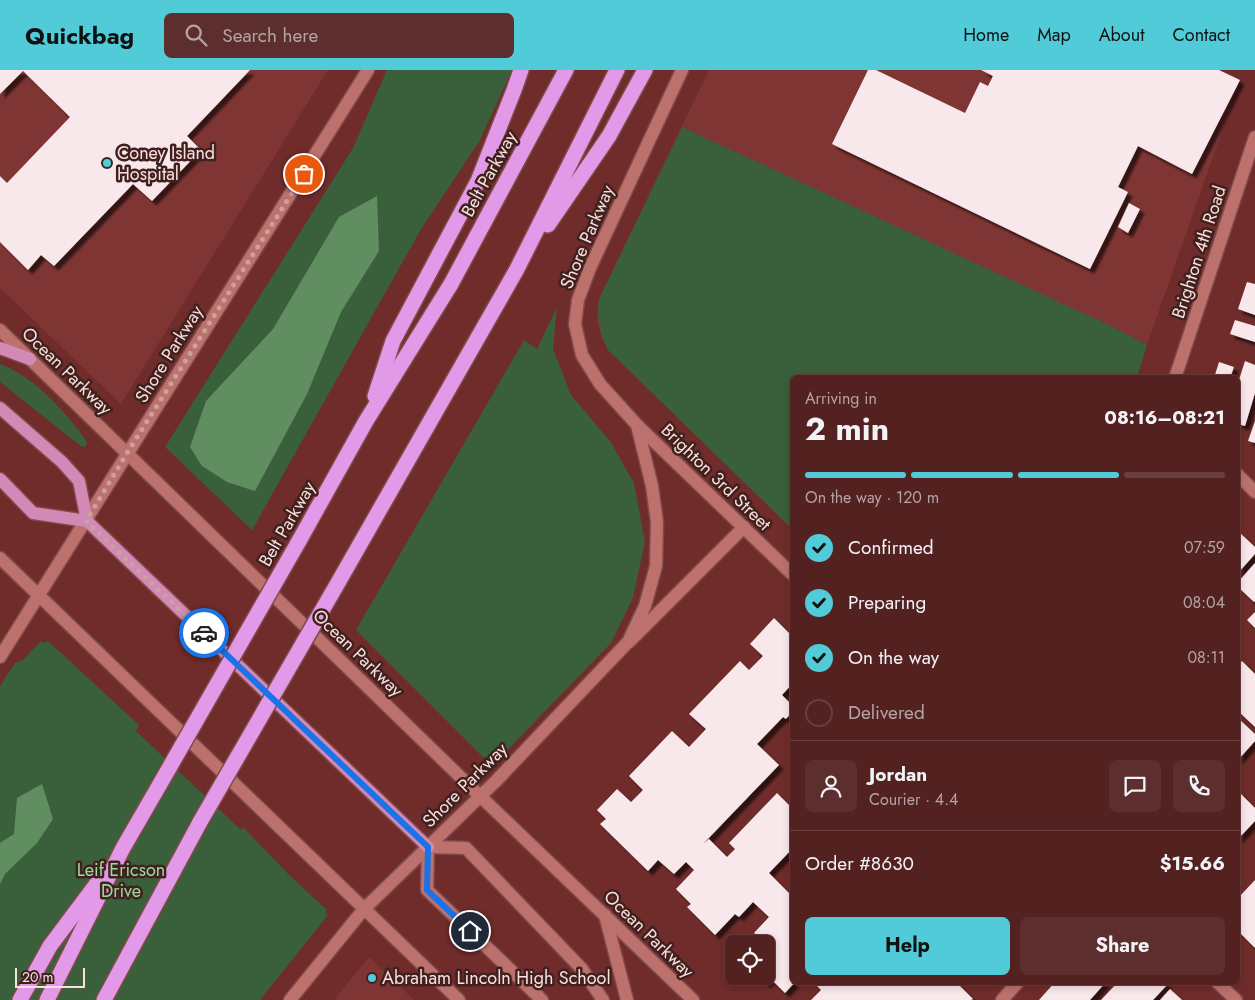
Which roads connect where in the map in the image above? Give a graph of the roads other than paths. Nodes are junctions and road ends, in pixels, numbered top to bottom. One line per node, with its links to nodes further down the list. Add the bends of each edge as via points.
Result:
1 (368, 70): 16 (main road, Shore Parkway)
2 (521, 70): 14 (highway, via 478,181 393,341)
3 (566, 70): 14 (highway, Belt Parkway, via 450,284)
4 (616, 70): 8 (highway)
5 (645, 70): 8 (highway, via 609,136)
6 (682, 70): 15 (main road, Shore Parkway, via 578,300 575,324 582,355 600,384)
7 (1255, 136): 12 (main road, Brighton 4th Road)
8 (517, 269): 32 (highway, bridge)
9 (0, 330): 11 (main road, Ocean Parkway)
10 (0, 348): 11 (main road)
11 (30, 359): 16 (main road, Ocean Parkway)
12 (1176, 375)
13 (0, 408): 20 (main road, via 79,481)
14 (366, 421): 29 (highway, Belt Parkway, bridge)
15 (637, 426): 21 (main road, Brighton 3rd Street); 25 (main road, Shore Parkway, via 657,522 656,566 645,606)
16 (127, 453): 20 (main road, Shore Parkway); 27 (main road, Ocean Parkway)
17 (1240, 477): 19 (main road)
18 (0, 479): 20 (main road, via 33,512)
19 (1255, 492)
20 (86, 521): 24 (main road, Shore Parkway); 28 (main road)
21 (744, 527): 23 (main road, Brighton 3rd Street); 25 (main road, Shore Parkway)
22 (0, 558): 24 (main road)
23 (790, 572)
24 (39, 595): 26 (main road, Shore Parkway); 30 (main road)
25 (628, 642): 27 (main road, Shore Parkway)
26 (0, 657)
27 (480, 796): 28 (main road, Shore Parkway); 31 (main road, Ocean Parkway)
28 (428, 847): 30 (main road, Shore Parkway); 41 (main road, via 427,890); 42 (main road, via 466,848 582,969)
29 (123, 848): 35 (highway, via 50,946); 36 (highway, Belt Parkway)
30 (364, 909): 39 (main road, Shore Parkway); 40 (main road)
31 (605, 915): 43 (main road); 44 (main road, Ocean Parkway)
32 (142, 928): 37 (highway); 38 (highway)
33 (1015, 985): 45 (main road)
34 (1220, 985): 46 (main road)
35 (20, 1000)
36 (47, 1000)
37 (104, 1000)
38 (114, 1000)
39 (290, 1000)
40 (459, 1000)
41 (542, 1000)
42 (603, 1000)
43 (627, 1000)
44 (693, 1000)
45 (1002, 1000)
46 (1236, 1000)

